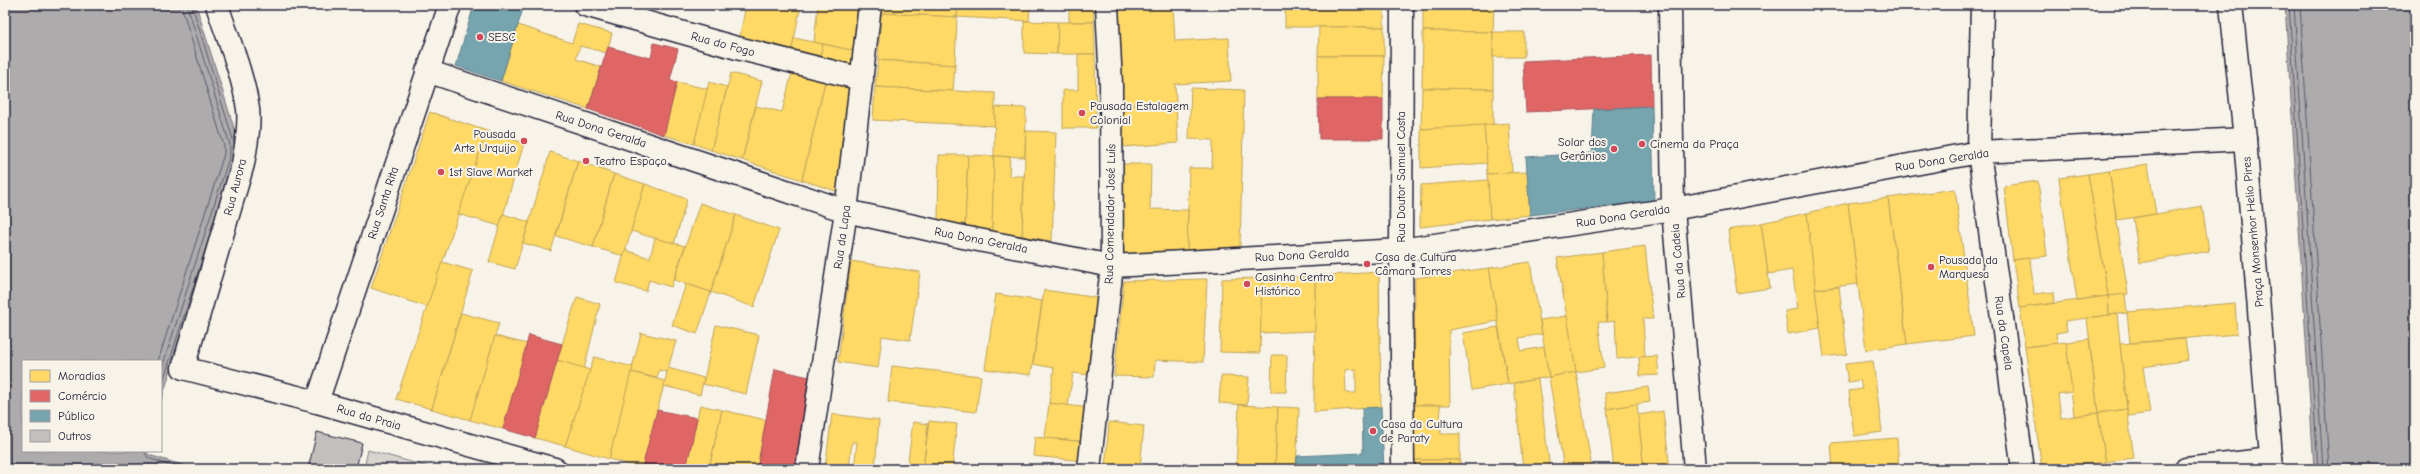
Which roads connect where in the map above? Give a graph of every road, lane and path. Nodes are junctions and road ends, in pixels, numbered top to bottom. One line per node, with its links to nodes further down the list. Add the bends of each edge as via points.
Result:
1 (217, 5): 18 (street, Rua Aurora, via 243,87 248,110 248,132 243,164)
2 (450, 5): 10 (street, Rua Santa Rita)
3 (585, 5): 11 (street, Rua do Fogo, via 738,48)
4 (870, 5): 11 (street, Rua da Lapa)
5 (1107, 5): 17 (street, Rua Comendador José Luís, via 1111,84)
6 (1402, 5): 16 (street, Rua Doutor Samuel Costa)
7 (1670, 5): 14 (street, Rua da Cadeia)
8 (1982, 5): 13 (street, Rua da Capela)
9 (2232, 5): 12 (street, Praça Monsenhor Helio Pires)
10 (427, 71): 15 (street, Rua Dona Geralda); 19 (street, Rua Santa Rita)
11 (862, 79): 15 (street, Rua da Lapa)
12 (2245, 139): 13 (street, Rua Dona Geralda); 20 (street, Praça Monsenhor Helio Pires)
13 (1979, 152): 14 (street, Rua Dona Geralda); 26 (street, Rua da Capela)
14 (1673, 209): 16 (street, Rua Dona Geralda); 25 (street, Rua da Cadeia)
15 (846, 211): 17 (street, Rua Dona Geralda); 22 (street, Rua da Lapa)
16 (1401, 250): 17 (street, Rua Dona Geralda); 24 (street, Rua Doutor Samuel Costa)
17 (1112, 266): 23 (street, Rua Comendador José Luís)
18 (183, 368): 19 (street, Rua da Praia)
19 (317, 402): 21 (street, Rua da Praia)
20 (2271, 464): 27 (street)
21 (555, 469)
22 (808, 469)
23 (1089, 469)
24 (1403, 469)
25 (1696, 469)
26 (2023, 469)
27 (2186, 469)

